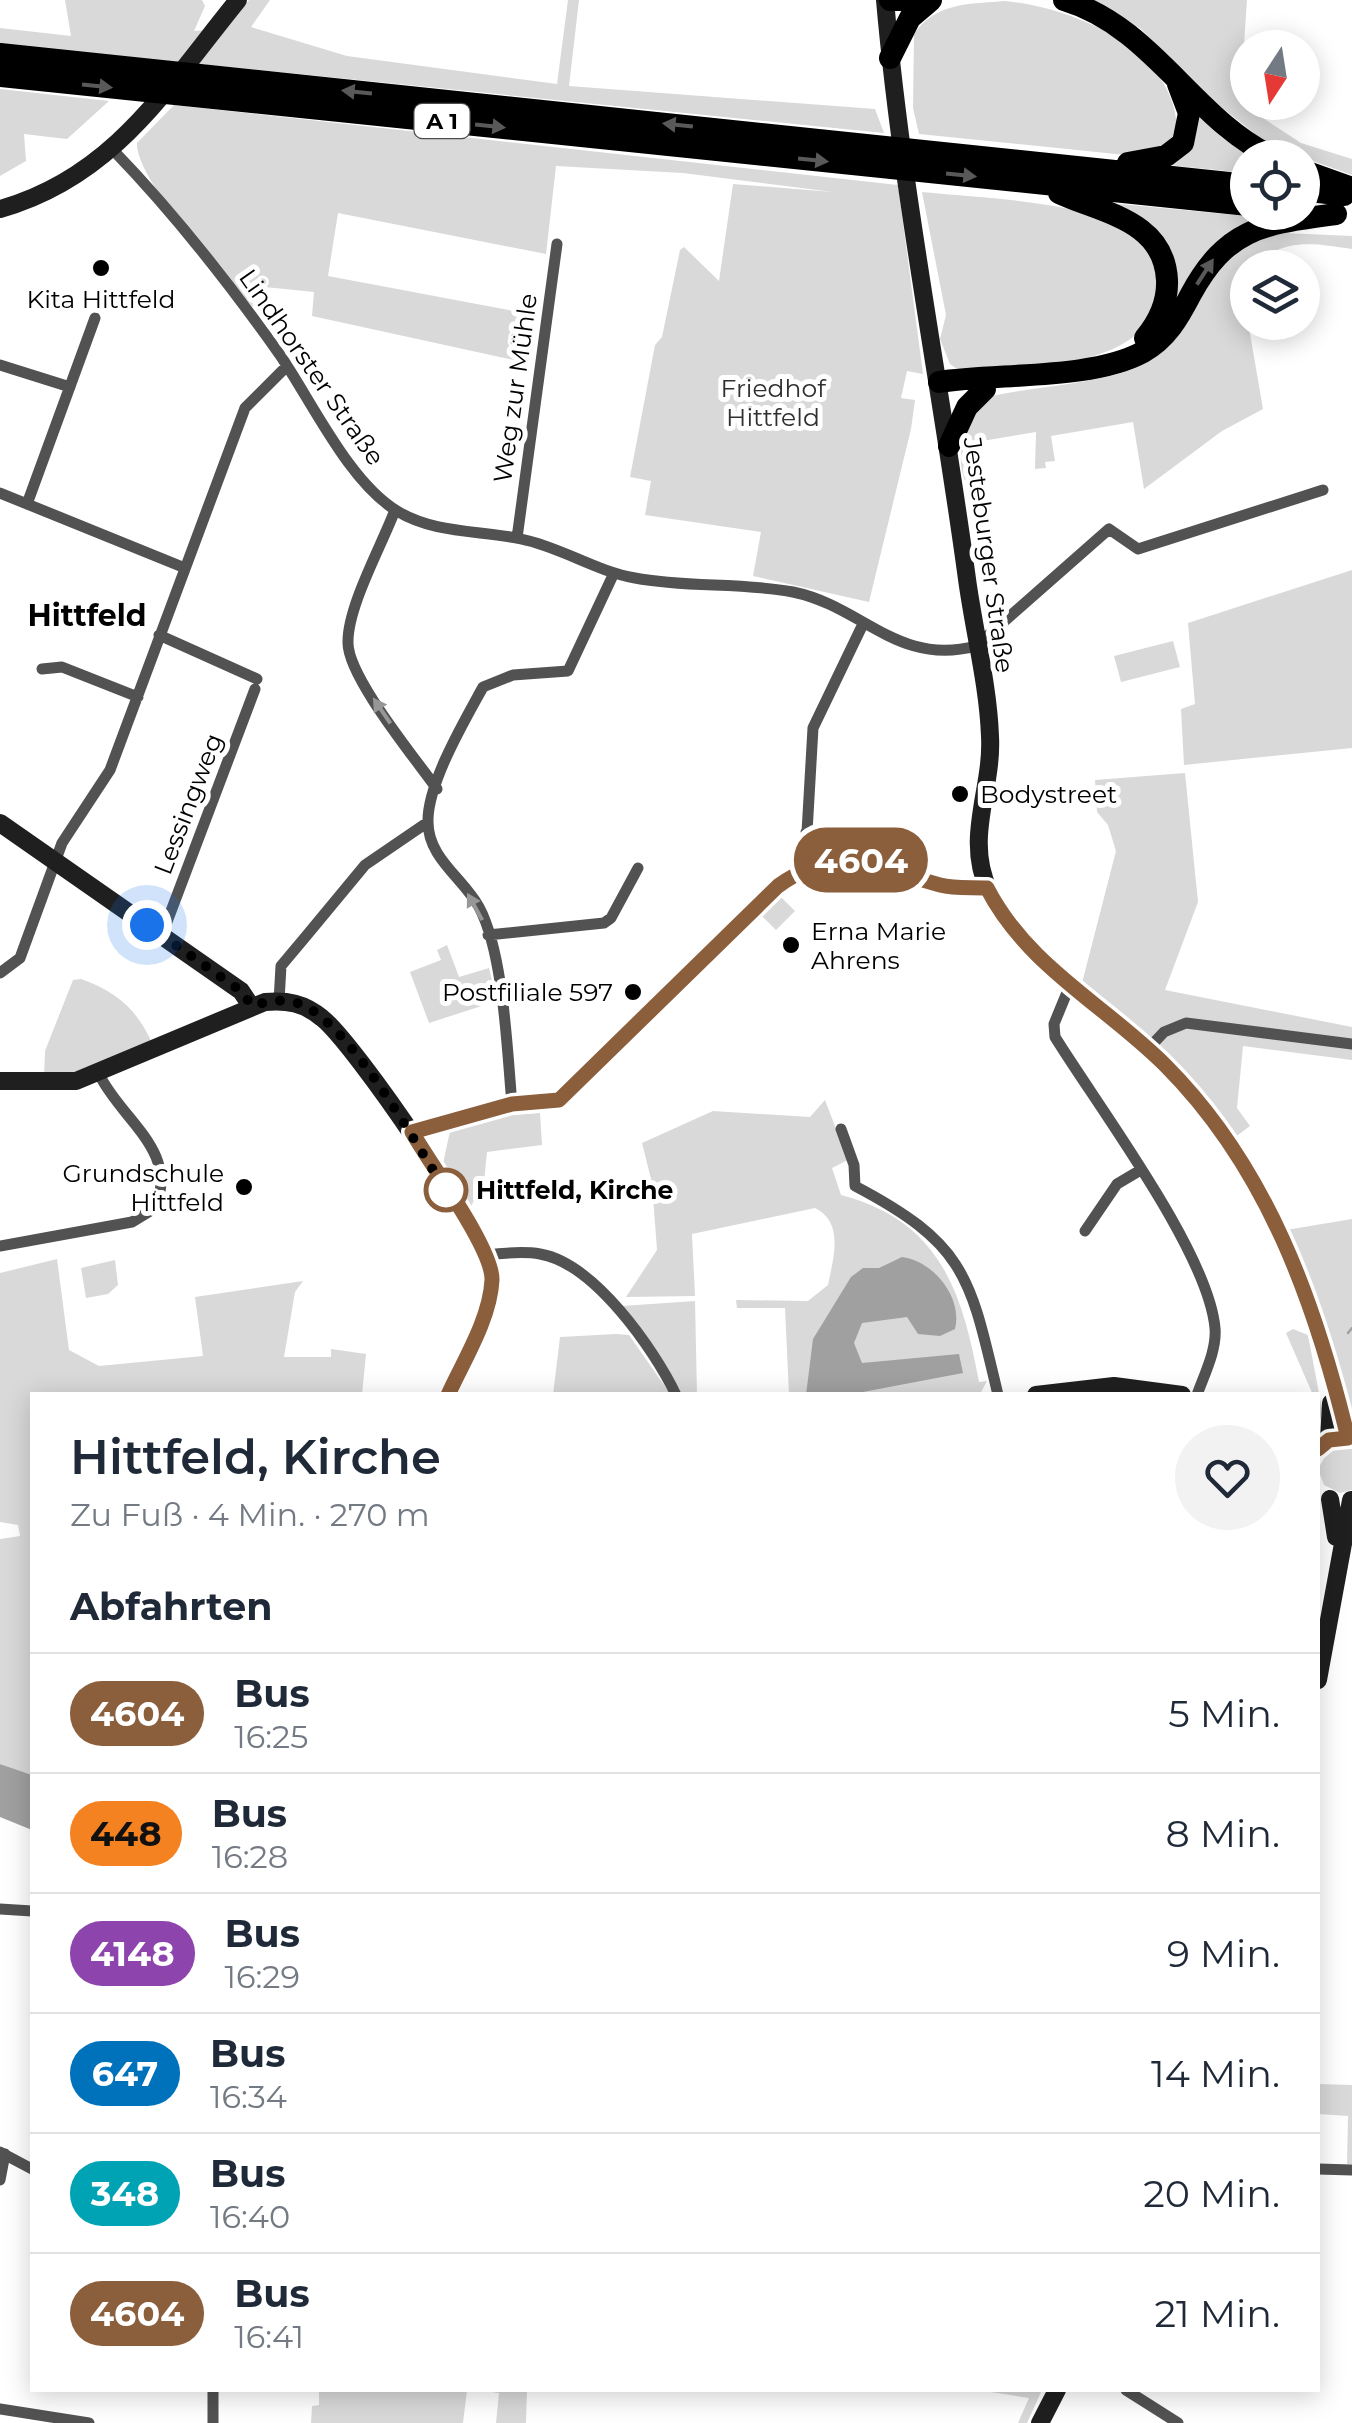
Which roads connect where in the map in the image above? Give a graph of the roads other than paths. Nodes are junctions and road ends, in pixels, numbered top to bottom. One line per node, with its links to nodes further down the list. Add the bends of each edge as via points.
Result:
1 (887, 0): 2 (highway); 6 (main road, Jesteburger Straße)
2 (932, 0): 6 (highway, via 902,28)
3 (1064, 0): 7 (highway, via 1122,28)
4 (236, 1): 10 (main road)
5 (0, 54): 11 (highway, A 1, one-way to 5)
6 (890, 58): 25 (main road, Jesteburger Straße)
7 (1172, 72): 9 (highway); 11 (highway, via 1189,113 1187,134 1176,150 1156,160)
8 (0, 76): 13 (highway, A 1, one-way to 13)
9 (1247, 140)
10 (113, 150): 18 (main road, via 61,186); 24 (street, Lindhorster Straße, via 166,205)
11 (1080, 167): 14 (highway, A 1)
12 (1320, 178): 16 (highway)
13 (1038, 183): 17 (highway, A 1); 22 (highway, via 1135,224 1164,260 1167,290 1160,318)
14 (1230, 183)
15 (1320, 191): 16 (highway)
16 (1352, 192)
17 (1230, 202)
18 (0, 209)
19 (1344, 215): 22 (highway, one-way to 19, via 1142,352 1170,329 1207,268 1235,238 1268,225)
20 (556, 244): 33 (street, Weg zur Mühle)
21 (95, 318): 27 (street)
22 (1114, 360): 26 (highway)
23 (0, 365): 27 (street)
24 (287, 366): 32 (street, Lindhorster Straße, via 364,482); 34 (street, via 245,408)
25 (940, 384): 26 (highway, via 960,392); 28 (main road, Jesteburger Straße)
26 (995, 384): 28 (highway, via 967,407)
27 (70, 387): 31 (street)
28 (949, 446): 38 (main road, Jesteburger Straße)
29 (1323, 490): 38 (street, via 1138,549 1110,529)
30 (0, 493): 31 (street)
31 (27, 504): 34 (street)
32 (395, 510): 33 (street, Lindhorster Straße, via 430,526); 41 (street, one-way to 32, via 352,660 351,624)
33 (517, 538): 35 (street, Lindhorster Straße)
34 (185, 568): 37 (street)
35 (614, 573): 36 (street, Lindhorster Straße, via 792,592); 41 (street, via 568,671 512,675 483,687)
36 (863, 624): 38 (street, Lindhorster Straße, via 904,644 954,652); 44 (street, via 813,728)
37 (160, 635): 40 (street); 51 (street, Lessingweg, via 256,684)
38 (976, 646): 49 (main road, Jesteburger Straße, via 990,735 976,840)
39 (42, 669): 40 (street, via 62,668)
40 (138, 697): 46 (street, via 110,770)
41 (437, 789): 42 (street)
42 (428, 822): 50 (street, one-way to 42, via 479,907 434,846); 54 (street, via 365,865 330,907 281,966)
43 (0, 823): 46 (main road)
44 (806, 832): 45 (street); 47 (street)
45 (830, 860): 47 (street); 49 (street, via 856,858 944,886)
46 (56, 862): 51 (main road); 52 (street, via 20,958)
47 (805, 867): 60 (street, via 559,1100)
48 (638, 868): 50 (street, via 612,918)
49 (987, 888): 53 (main road, Jesteburger Straße, via 1019,938)
50 (488, 935): 60 (street, via 504,1012)
51 (162, 936): 55 (main road, via 241,991)
52 (0, 972)
53 (1070, 985): 57 (main road, Jesteburger Straße); 63 (street, via 1055,1038)
54 (279, 1001): 55 (main road); 62 (main road, via 310,1009 332,1026)
55 (252, 1006): 58 (main road)
56 (1352, 1044): 57 (street, via 1197,1022 1176,1024)
57 (1148, 1048): 73 (main road, Jesteburger Straße, via 1218,1125 1294,1263 1330,1367)
58 (99, 1074): 59 (main road, via 59,1084); 65 (street, via 156,1151 161,1178 154,1208 132,1222)
59 (0, 1081)
60 (512, 1104): 62 (street)
61 (842, 1130): 69 (street, via 855,1186 922,1225 956,1263 978,1311)
62 (412, 1132): 66 (main road)
63 (1139, 1172): 64 (street, via 1117,1184); 72 (street, via 1192,1256 1210,1306 1216,1333)
64 (1086, 1231)
65 (0, 1246)
66 (486, 1255): 67 (main road, via 490,1295); 68 (street, via 540,1254 593,1286 626,1317)
67 (449, 1392)
68 (675, 1392)
69 (997, 1392)
70 (1062, 1392): 71 (main road, via 1114,1386)
71 (1159, 1392)
72 (1198, 1392)
73 (1337, 1442)
74 (1324, 1495): 75 (main road); 76 (main road)
75 (1352, 1500): 76 (main road)
76 (1339, 1567): 77 (main road)
77 (1320, 1669)
78 (0, 1909): 79 (street)
79 (30, 1911)
80 (2, 2153): 81 (street); 84 (street)
81 (30, 2168)
82 (1320, 2169): 83 (street)
83 (1352, 2170)
84 (0, 2180)
85 (213, 2392): 90 (street)
86 (1055, 2392): 91 (main road)
87 (1147, 2396): 92 (street)
88 (0, 2408): 89 (street)
89 (89, 2423)
90 (213, 2423)
91 (1040, 2423)
92 (1178, 2423)

